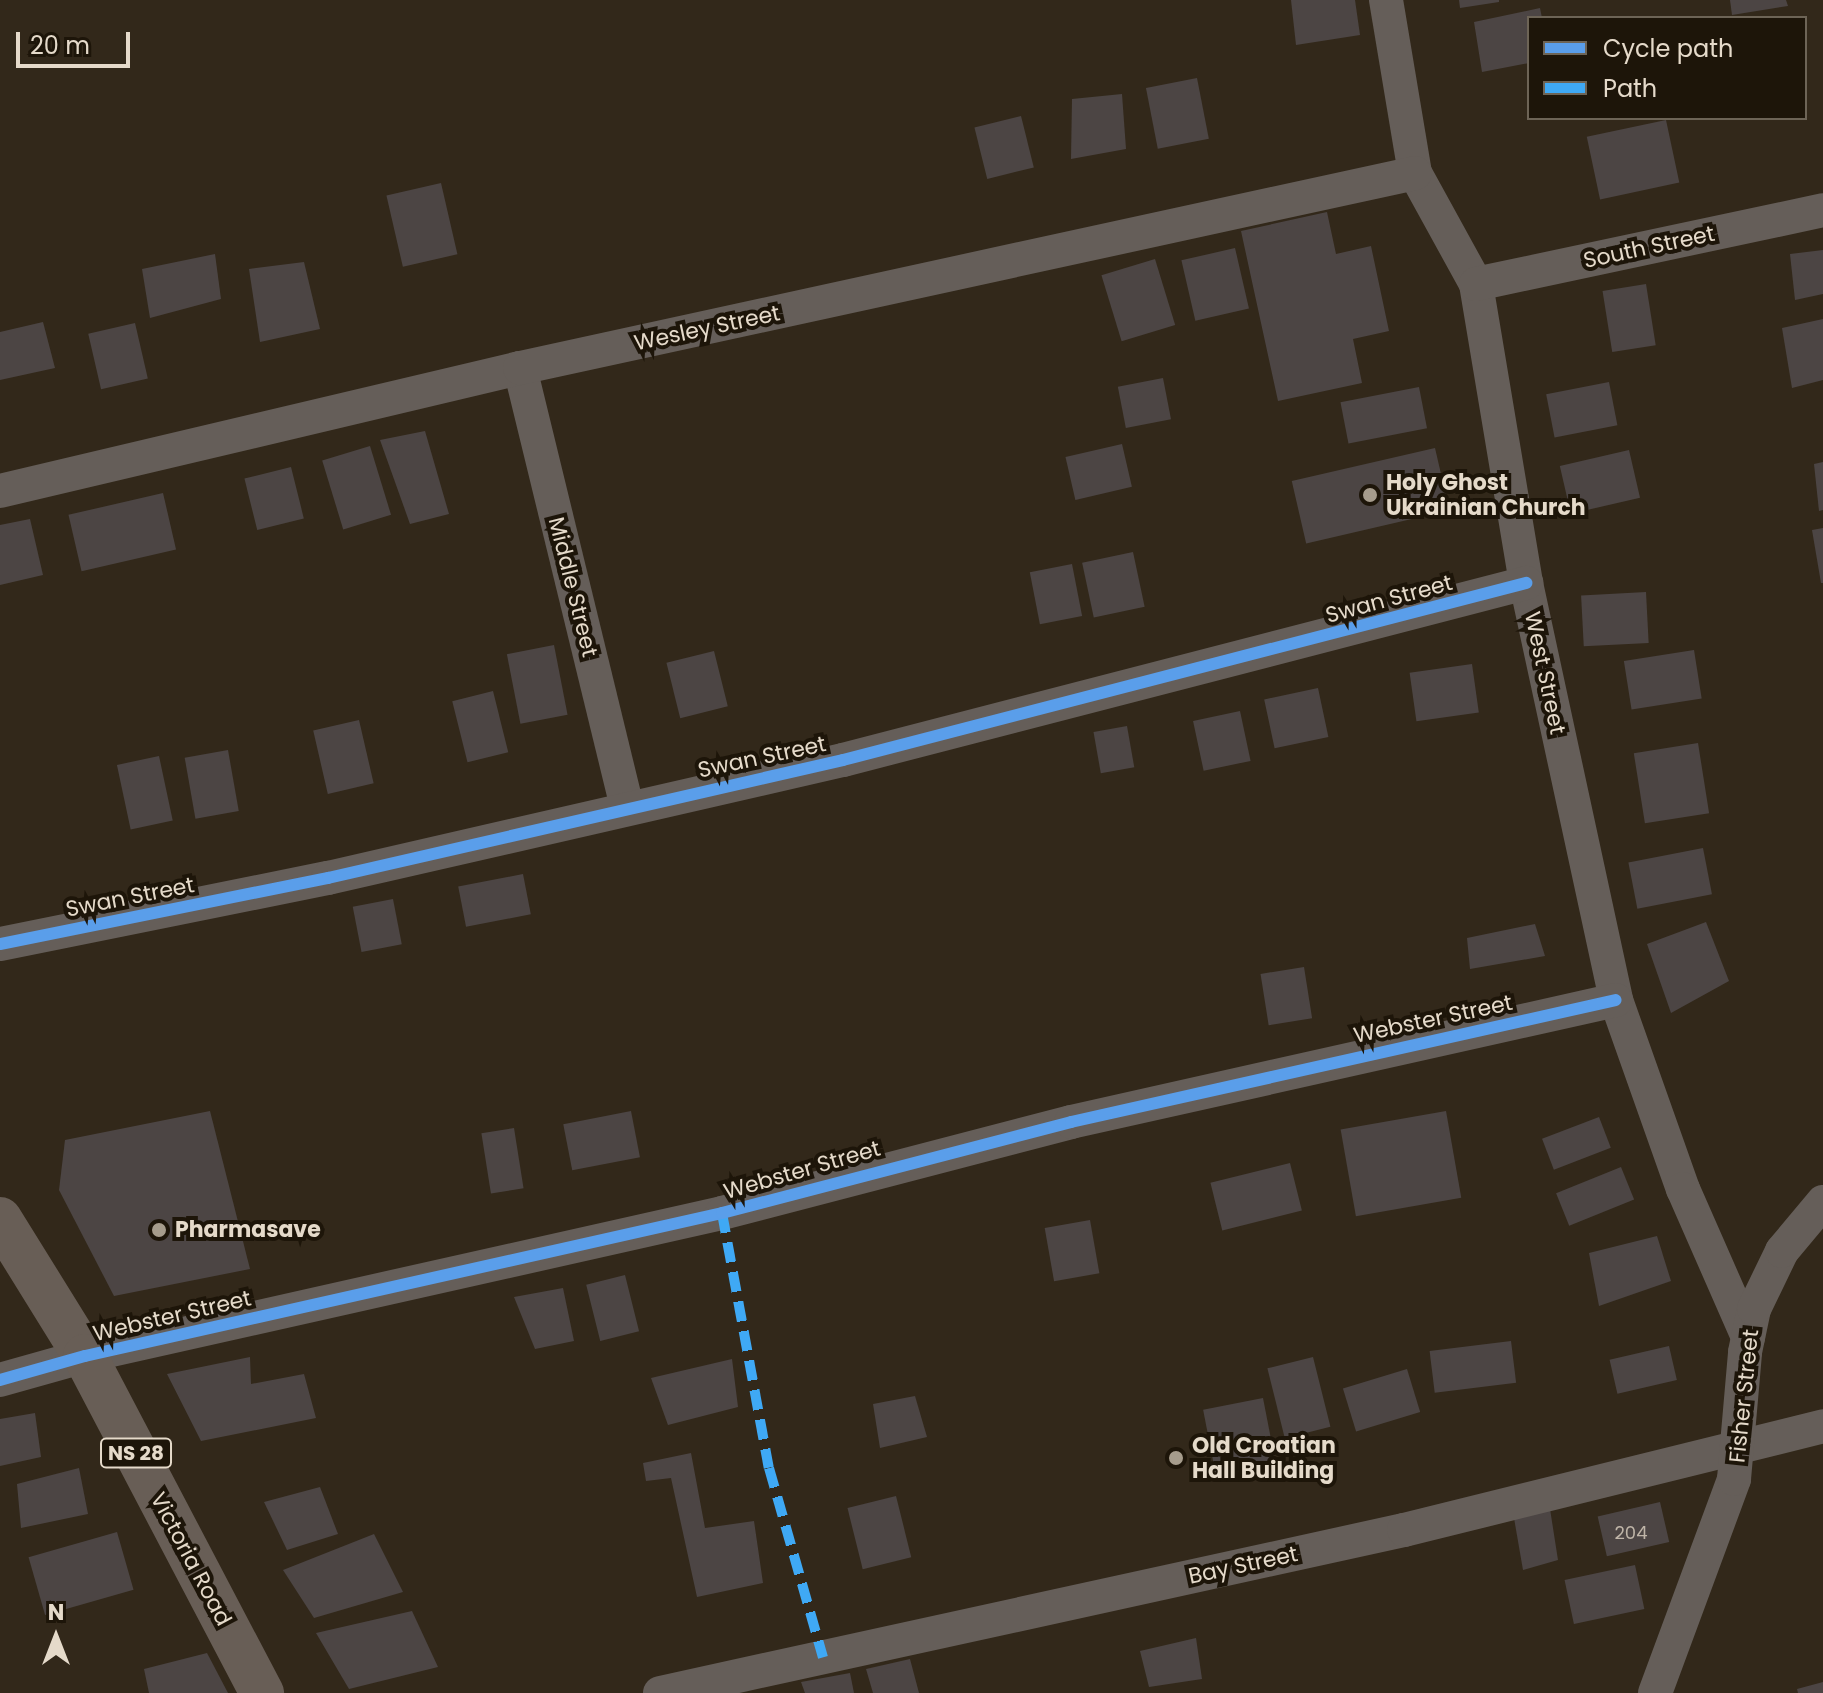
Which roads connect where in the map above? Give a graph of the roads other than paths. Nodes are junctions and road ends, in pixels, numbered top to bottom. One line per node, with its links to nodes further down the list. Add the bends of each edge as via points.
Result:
1 (1386, 0): 2 (street, West Street)
2 (1415, 173): 4 (street, West Street); 5 (street, Wesley Street)
3 (1823, 210): 4 (street, South Street)
4 (1476, 284): 7 (street, West Street)
5 (520, 368): 6 (street, Wesley Street); 8 (street, Middle Street)
6 (0, 491)
7 (1526, 583): 8 (street, Swan Street, via 1083,701); 10 (street, West Street)
8 (627, 807): 9 (street, Swan Street, via 328,878)
9 (0, 944)
10 (1616, 1000): 13 (street, West Street, via 1683,1189); 14 (street, Webster Street, via 940,1153 722,1213)
11 (1823, 1202): 13 (street, Fisher Street, via 1771,1269)
12 (0, 1219): 14 (main road, Victoria Road / NS 28)
13 (1748, 1337): 17 (street, Fisher Street)
14 (85, 1356): 15 (street, Webster Street); 18 (main road, Victoria Road / NS 28)
15 (0, 1380)
16 (1823, 1426): 17 (street, Bay Street)
17 (1740, 1450): 19 (street, Bay Street); 20 (street, Fisher Street, via 1728,1501)
18 (262, 1693)
19 (660, 1693)
20 (1655, 1693)

